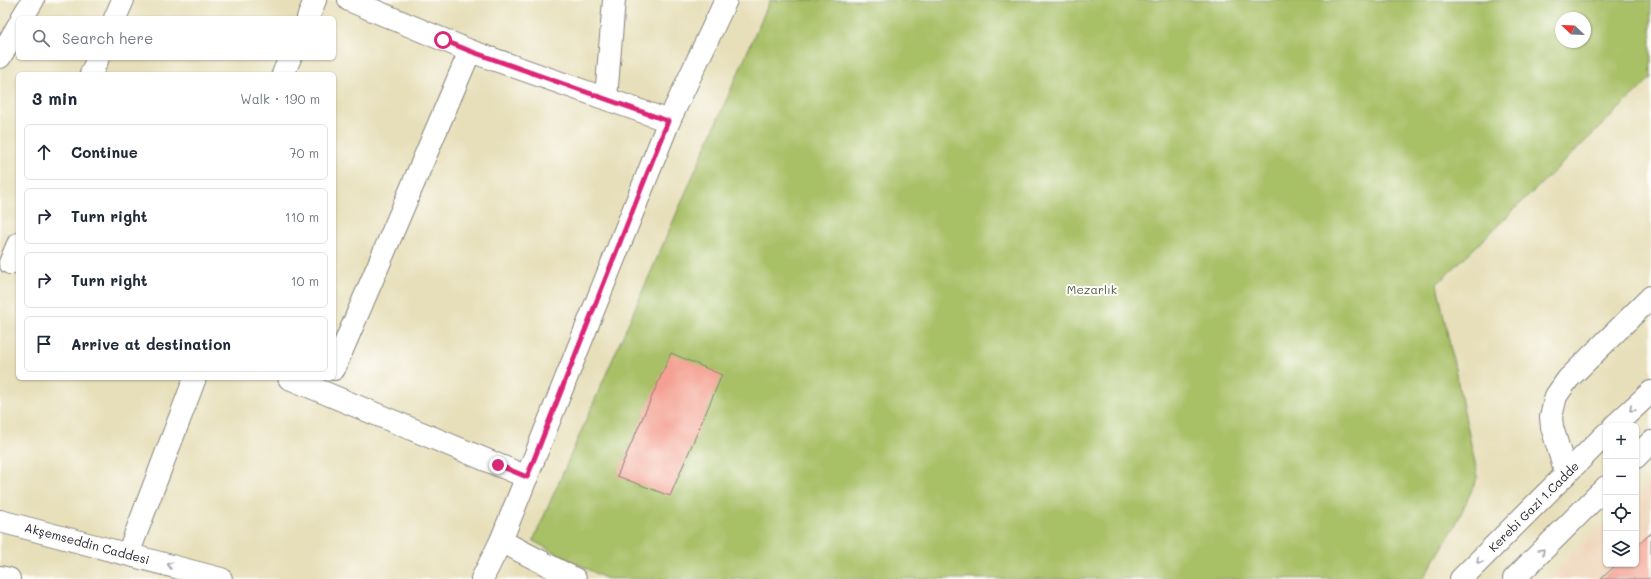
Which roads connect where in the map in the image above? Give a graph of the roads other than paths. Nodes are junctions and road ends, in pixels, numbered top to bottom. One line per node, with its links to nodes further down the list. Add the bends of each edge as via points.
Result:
1 (33, 0): 7 (street)
2 (123, 0): 8 (street)
3 (315, 0): 9 (street)
4 (349, 0): 11 (street)
5 (614, 0): 17 (street)
6 (726, 0): 18 (street)
7 (23, 16)
8 (116, 16)
9 (309, 16)
10 (16, 29): 12 (street)
11 (470, 51): 17 (street); 20 (street)
12 (0, 57)
13 (97, 60): 15 (street)
14 (289, 60): 16 (street)
15 (92, 72)
16 (284, 72)
17 (606, 98): 18 (street)
18 (668, 121): 30 (street)
19 (1651, 297): 29 (street, via 1568,379 1556,396 1551,417 1552,428)
20 (336, 364)
21 (195, 380): 34 (street)
22 (300, 380): 23 (street)
23 (327, 385): 30 (street)
24 (1651, 392): 25 (street, one-way to 25)
25 (1617, 423)
26 (1603, 437): 29 (street, Kerebi Gazi 1.Cadde)
27 (1651, 442): 28 (street)
28 (1639, 454)
29 (1566, 474): 40 (street, Kerebi Gazi 1.Cadde, one-way to 40)
30 (527, 477): 33 (street)
31 (1603, 490): 41 (street, one-way to 31)
32 (0, 521): 34 (street, Akşemseddin Caddesi)
33 (501, 541): 38 (street); 39 (street)
34 (128, 554): 37 (street, Akşemseddin Caddesi, one-way to 34)
35 (0, 576): 36 (street)
36 (9, 579)
37 (221, 579)
38 (482, 579)
39 (575, 579)
40 (1461, 579)
41 (1514, 579)

